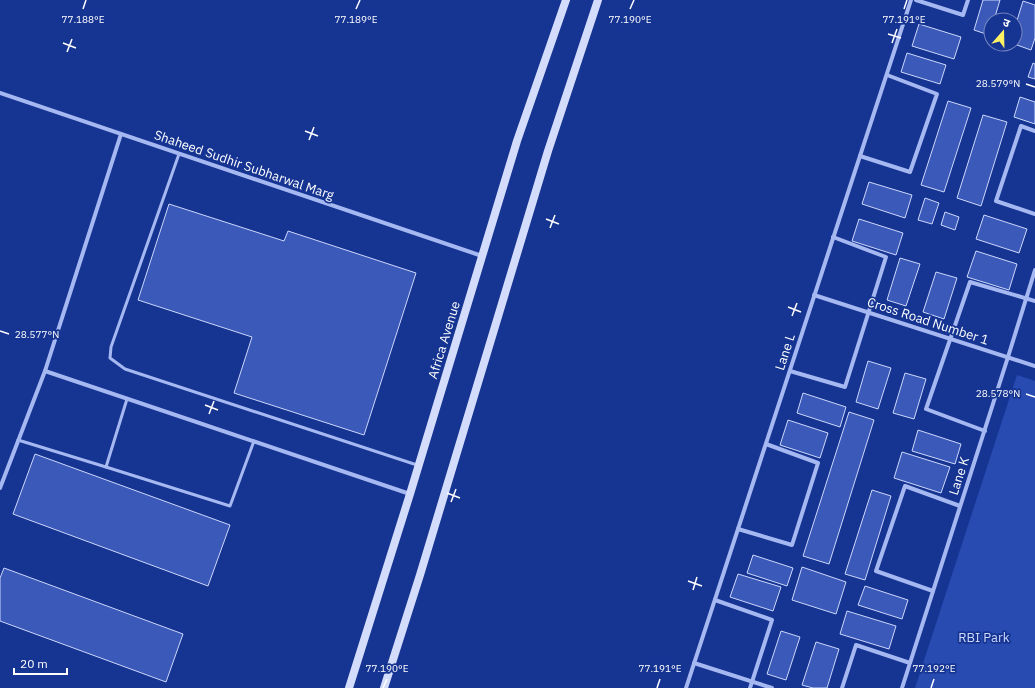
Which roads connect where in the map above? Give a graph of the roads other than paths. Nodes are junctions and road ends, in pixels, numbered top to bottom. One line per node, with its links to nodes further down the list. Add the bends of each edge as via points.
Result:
1 (566, 0): 14 (main road, Africa Avenue, via 517,141)
2 (598, 0): 42 (main road, via 548,151)
3 (911, 0): 6 (street, Lane L)
4 (916, 0): 5 (street, via 963,15)
5 (968, 0)
6 (887, 75): 11 (street, Lane L); 11 (street, via 937,94 910,172)
7 (0, 93): 9 (street, Shaheed Sudhir Subharwal Marg)
8 (1035, 131): 12 (street, via 1020,126 996,201)
9 (120, 134): 10 (street, Shaheed Sudhir Subharwal Marg); 23 (street)
10 (179, 154): 14 (street, Shaheed Sudhir Subharwal Marg); 30 (lane, via 111,347 110,358 125,369)
11 (860, 156): 13 (street, Lane L)
12 (1035, 214)
13 (834, 237): 16 (street, Lane L); 19 (street, via 886,257)
14 (482, 256): 30 (main road, Africa Avenue)
15 (1035, 270): 17 (street, Lane K)
16 (814, 295): 19 (street, Cross Road Number 1); 24 (street, Lane L)
17 (1026, 298): 18 (street); 20 (street, via 970,282); 21 (street, Lane K)
18 (1035, 301)
19 (869, 312): 20 (street, Cross Road Number 1); 24 (street, via 845,387)
20 (951, 338): 21 (street, Cross Road Number 1); 26 (street, via 926,409)
21 (1008, 358): 22 (street, Cross Road Number 1); 26 (street, Lane K)
22 (1035, 366)
23 (45, 371): 25 (street); 27 (street)
24 (790, 371): 29 (street, Lane L)
25 (127, 399): 28 (street); 31 (lane)
26 (984, 431): 34 (street, Lane K)
27 (18, 440): 31 (lane); 32 (street)
28 (254, 441): 31 (lane, via 230,506); 33 (street)
29 (766, 444): 35 (street, Lane L); 35 (street, via 818,463 792,545)
30 (419, 465): 33 (main road, Africa Avenue)
31 (106, 467)
32 (0, 488)
33 (410, 494): 41 (main road, Africa Avenue)
34 (960, 506): 36 (street, Lane K); 36 (street, via 905,486 876,571)
35 (738, 529): 37 (street, Lane L)
36 (933, 591): 39 (street, Lane K)
37 (714, 600): 38 (street, Lane L); 40 (street, via 772,620)
38 (694, 663): 40 (street); 43 (street, Lane L)
39 (910, 663): 46 (street, via 856,645); 47 (street, Lane K)
40 (752, 682): 44 (street); 45 (street)
41 (349, 688)
42 (384, 688)
43 (686, 688)
44 (750, 688)
45 (772, 688)
46 (842, 688)
47 (902, 688)

